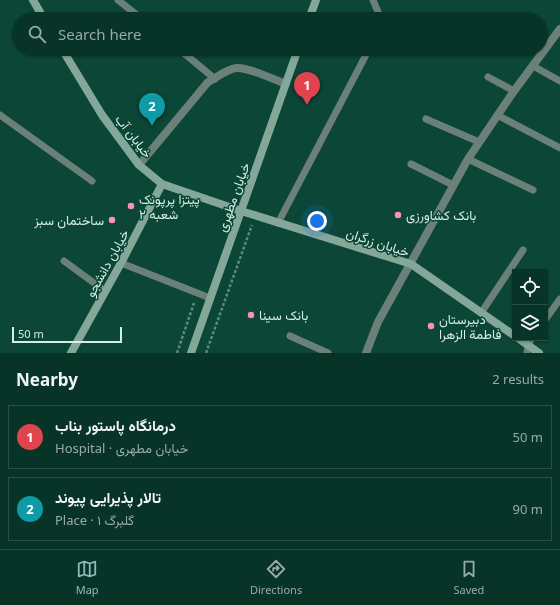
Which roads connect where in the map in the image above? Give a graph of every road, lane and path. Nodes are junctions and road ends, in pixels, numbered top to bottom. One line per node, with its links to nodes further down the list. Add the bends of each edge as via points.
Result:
1 (33, 0): 5 (main road)
2 (118, 0): 6 (lane)
3 (316, 0): 7 (main road)
4 (373, 0): 8 (lane)
5 (40, 12)
6 (133, 12)
7 (312, 12)
8 (378, 12)
9 (560, 29): 10 (street)
10 (548, 45)
11 (66, 56): 29 (main road, خیابان آب, via 102,115)
12 (188, 56): 18 (lane)
13 (296, 56): 20 (main road, خیابان مطهری)
14 (365, 56): 36 (lane)
15 (540, 56): 16 (street)
16 (533, 66): 19 (lane); 21 (street)
17 (488, 77): 21 (lane)
18 (215, 78): 20 (street, via 235,68); 29 (street, via 208,82)
19 (560, 82)
20 (286, 84): 34 (main road, خیابان مطهری)
21 (514, 91): 23 (street)
22 (0, 115): 30 (lane)
23 (497, 115): 25 (street); 26 (lane)
24 (426, 119): 25 (lane)
25 (479, 142): 27 (street)
26 (560, 148)
27 (468, 159): 32 (street); 33 (lane)
28 (411, 164): 32 (lane)
29 (139, 165): 31 (main road, خیابان آب)
30 (92, 181)
31 (162, 184): 34 (main road, خیابان آب); 39 (main road, خیابان دانشجو)
32 (453, 185): 40 (street)
33 (533, 190)
34 (241, 210): 35 (main road, خیابان زرگران); 43 (main road, خیابان مطهری)
35 (255, 215): 36 (main road, خیابان زرگران); 53 (path)
36 (278, 223): 40 (main road, خیابان زرگران)
37 (523, 250): 45 (lane)
38 (64, 261): 41 (lane)
39 (121, 263): 41 (main road, خیابان دانشجو); 42 (lane)
40 (411, 264): 45 (main road, خیابان زرگران); 55 (street, via 378,322)
41 (105, 291): 50 (main road, خیابان دانشجو)
42 (198, 293): 43 (lane); 51 (path)
43 (210, 298): 52 (main road, خیابان مطهری)
44 (560, 299): 46 (lane)
45 (481, 313): 47 (main road, خیابان زرگران)
46 (548, 316)
47 (512, 334)
48 (290, 336): 54 (lane)
49 (529, 345): 56 (main road)
50 (71, 353)
51 (177, 353)
52 (191, 353)
53 (206, 353)
54 (328, 353)
55 (366, 353)
56 (539, 353)

